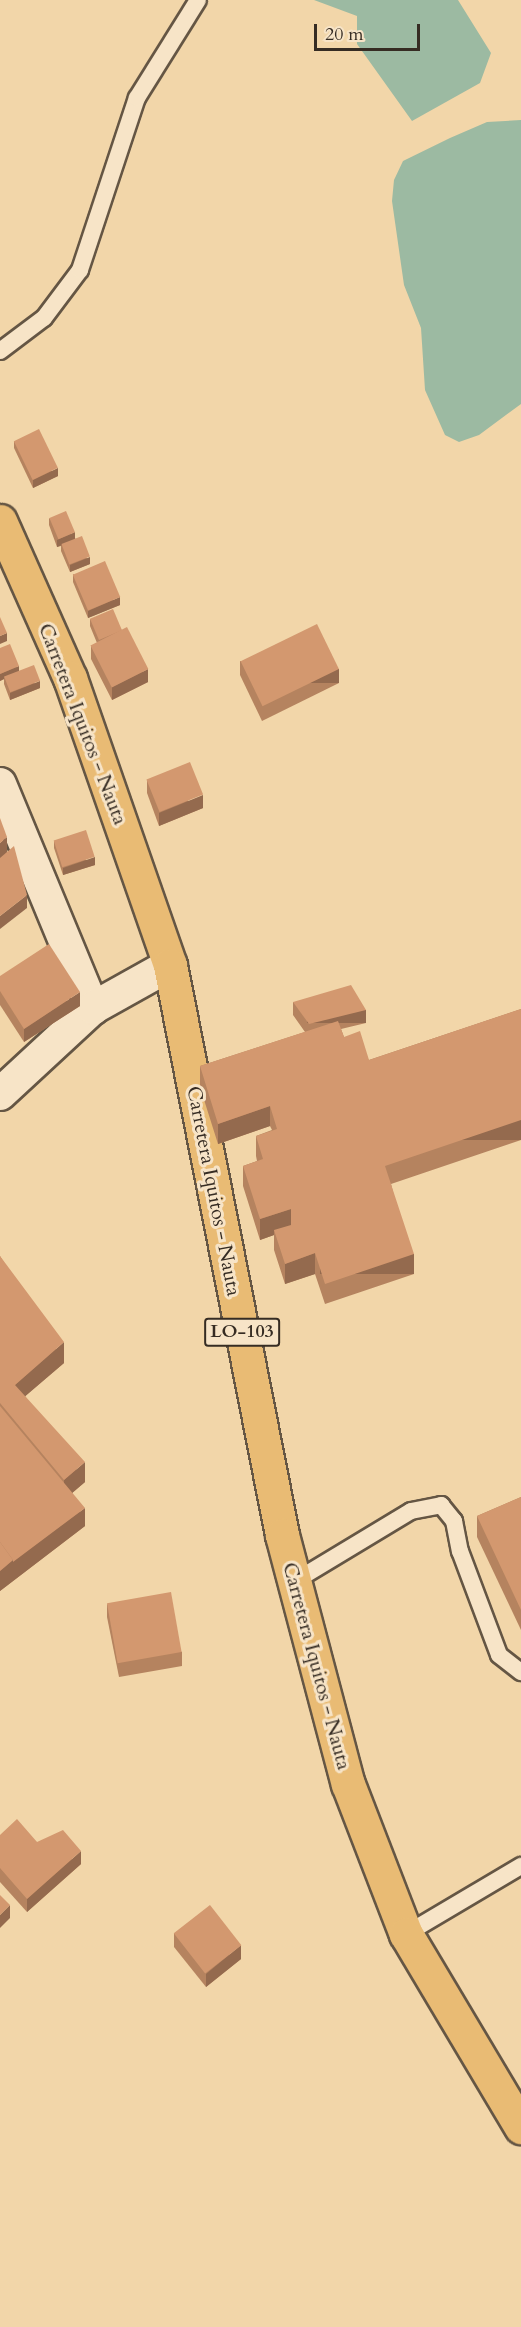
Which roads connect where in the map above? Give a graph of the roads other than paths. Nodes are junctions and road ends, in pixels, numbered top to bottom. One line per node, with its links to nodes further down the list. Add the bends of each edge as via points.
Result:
1 (198, 0): 2 (lane, via 137,98 80,270 44,318)
2 (0, 351)
3 (0, 521): 5 (main road, Carretera Iquitos - Nauta / LO-103, via 70,678)
4 (0, 784): 6 (street)
5 (170, 965): 6 (street); 8 (main road, Carretera Iquitos - Nauta / LO-103)
6 (93, 1008): 7 (street)
7 (0, 1094)
8 (295, 1581): 9 (lane, via 411,1511 441,1505 454,1521 460,1551 499,1655); 11 (main road, Carretera Iquitos - Nauta / LO-103, via 348,1784)
9 (521, 1672)
10 (521, 1866): 11 (lane)
11 (406, 1934): 12 (main road, Carretera Iquitos - Nauta / LO-103)
12 (521, 2127)

